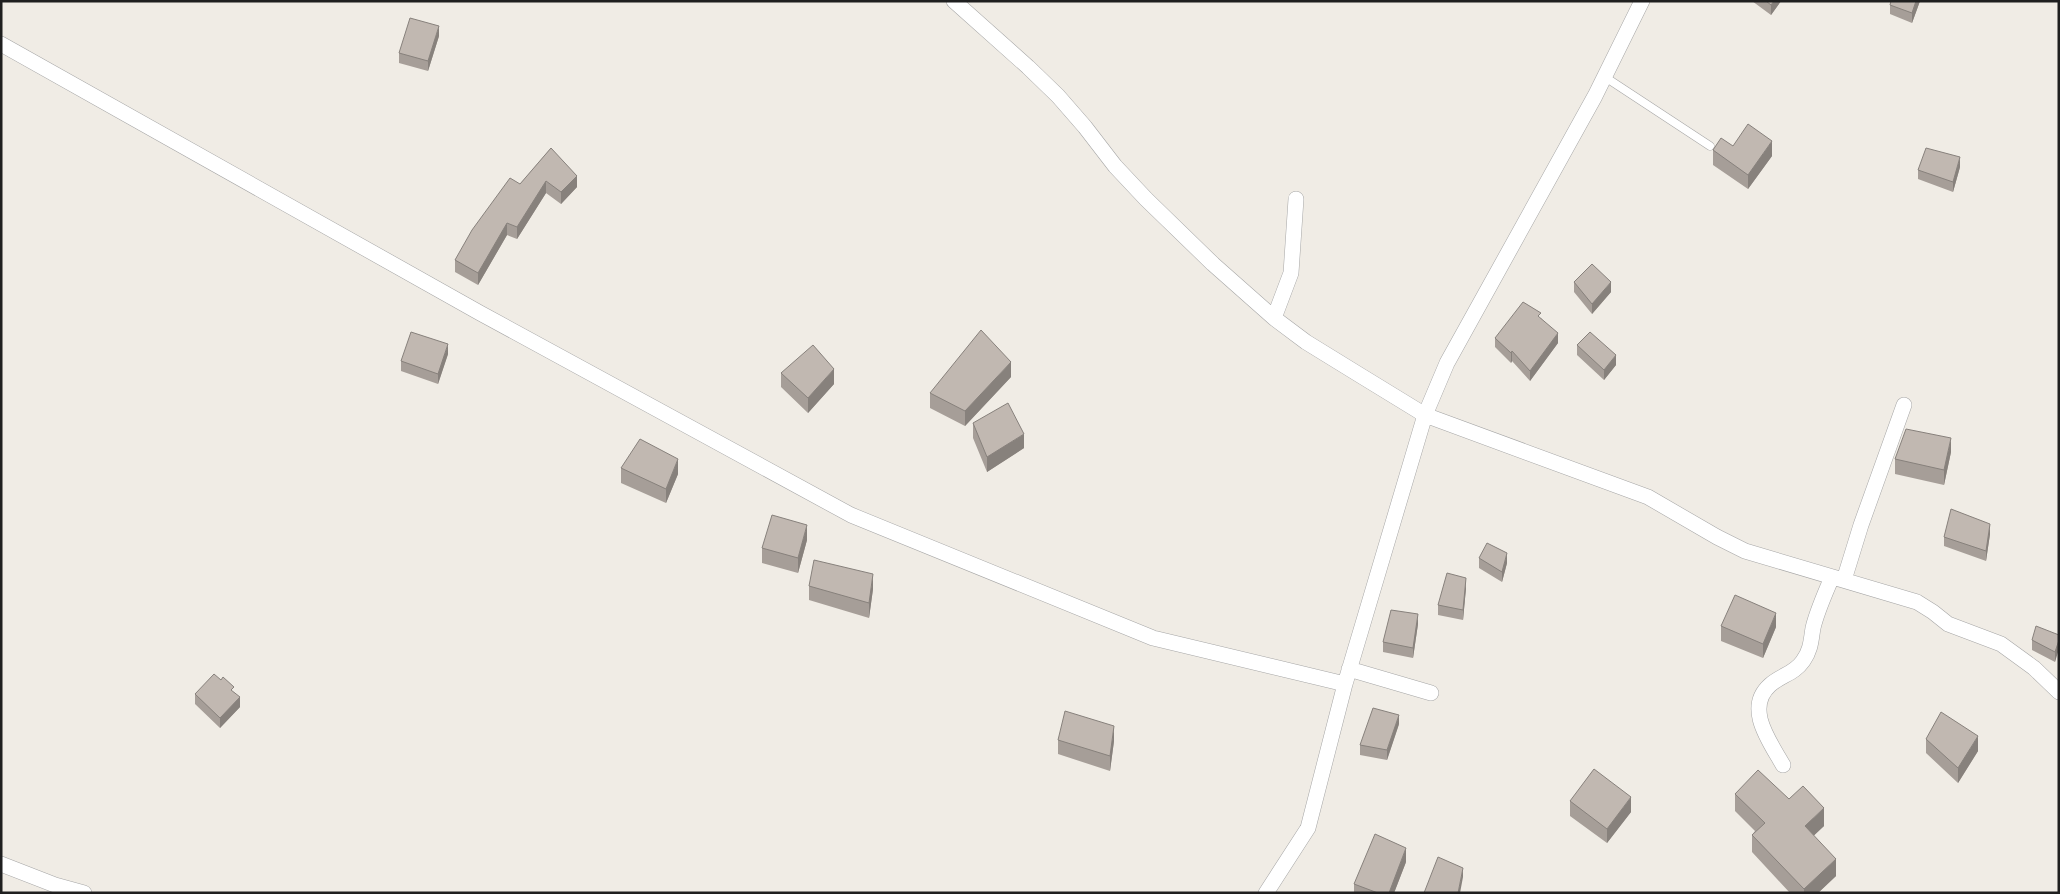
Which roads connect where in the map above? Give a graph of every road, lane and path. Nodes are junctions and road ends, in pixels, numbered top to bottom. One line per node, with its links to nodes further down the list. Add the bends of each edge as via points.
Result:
1 (954, 1): 7 (street, via 1058,96 1115,166 1184,237)
2 (1642, 1): 4 (street)
3 (1, 44): 12 (street, via 480,313 851,514 1153,638)
4 (1605, 77): 5 (lane); 9 (street, via 1447,363)
5 (1710, 146)
6 (1296, 199): 7 (street, via 1291,273)
7 (1274, 318): 9 (street, via 1306,342)
8 (1904, 405): 10 (street)
9 (1425, 414): 10 (street, via 1648,497 1717,538 1746,551); 11 (street)
10 (1838, 579): 13 (street, via 1916,602 1948,624 2001,644 2034,668); 15 (street, via 1813,627 1810,650 1793,672 1769,686 1760,698 1758,713)
11 (1349, 669): 12 (street); 14 (street)
12 (1344, 684): 18 (street, via 1308,828)
13 (2059, 692)
14 (1431, 693)
15 (1783, 765)
16 (1, 864): 17 (street)
17 (84, 893)
18 (1266, 893)

